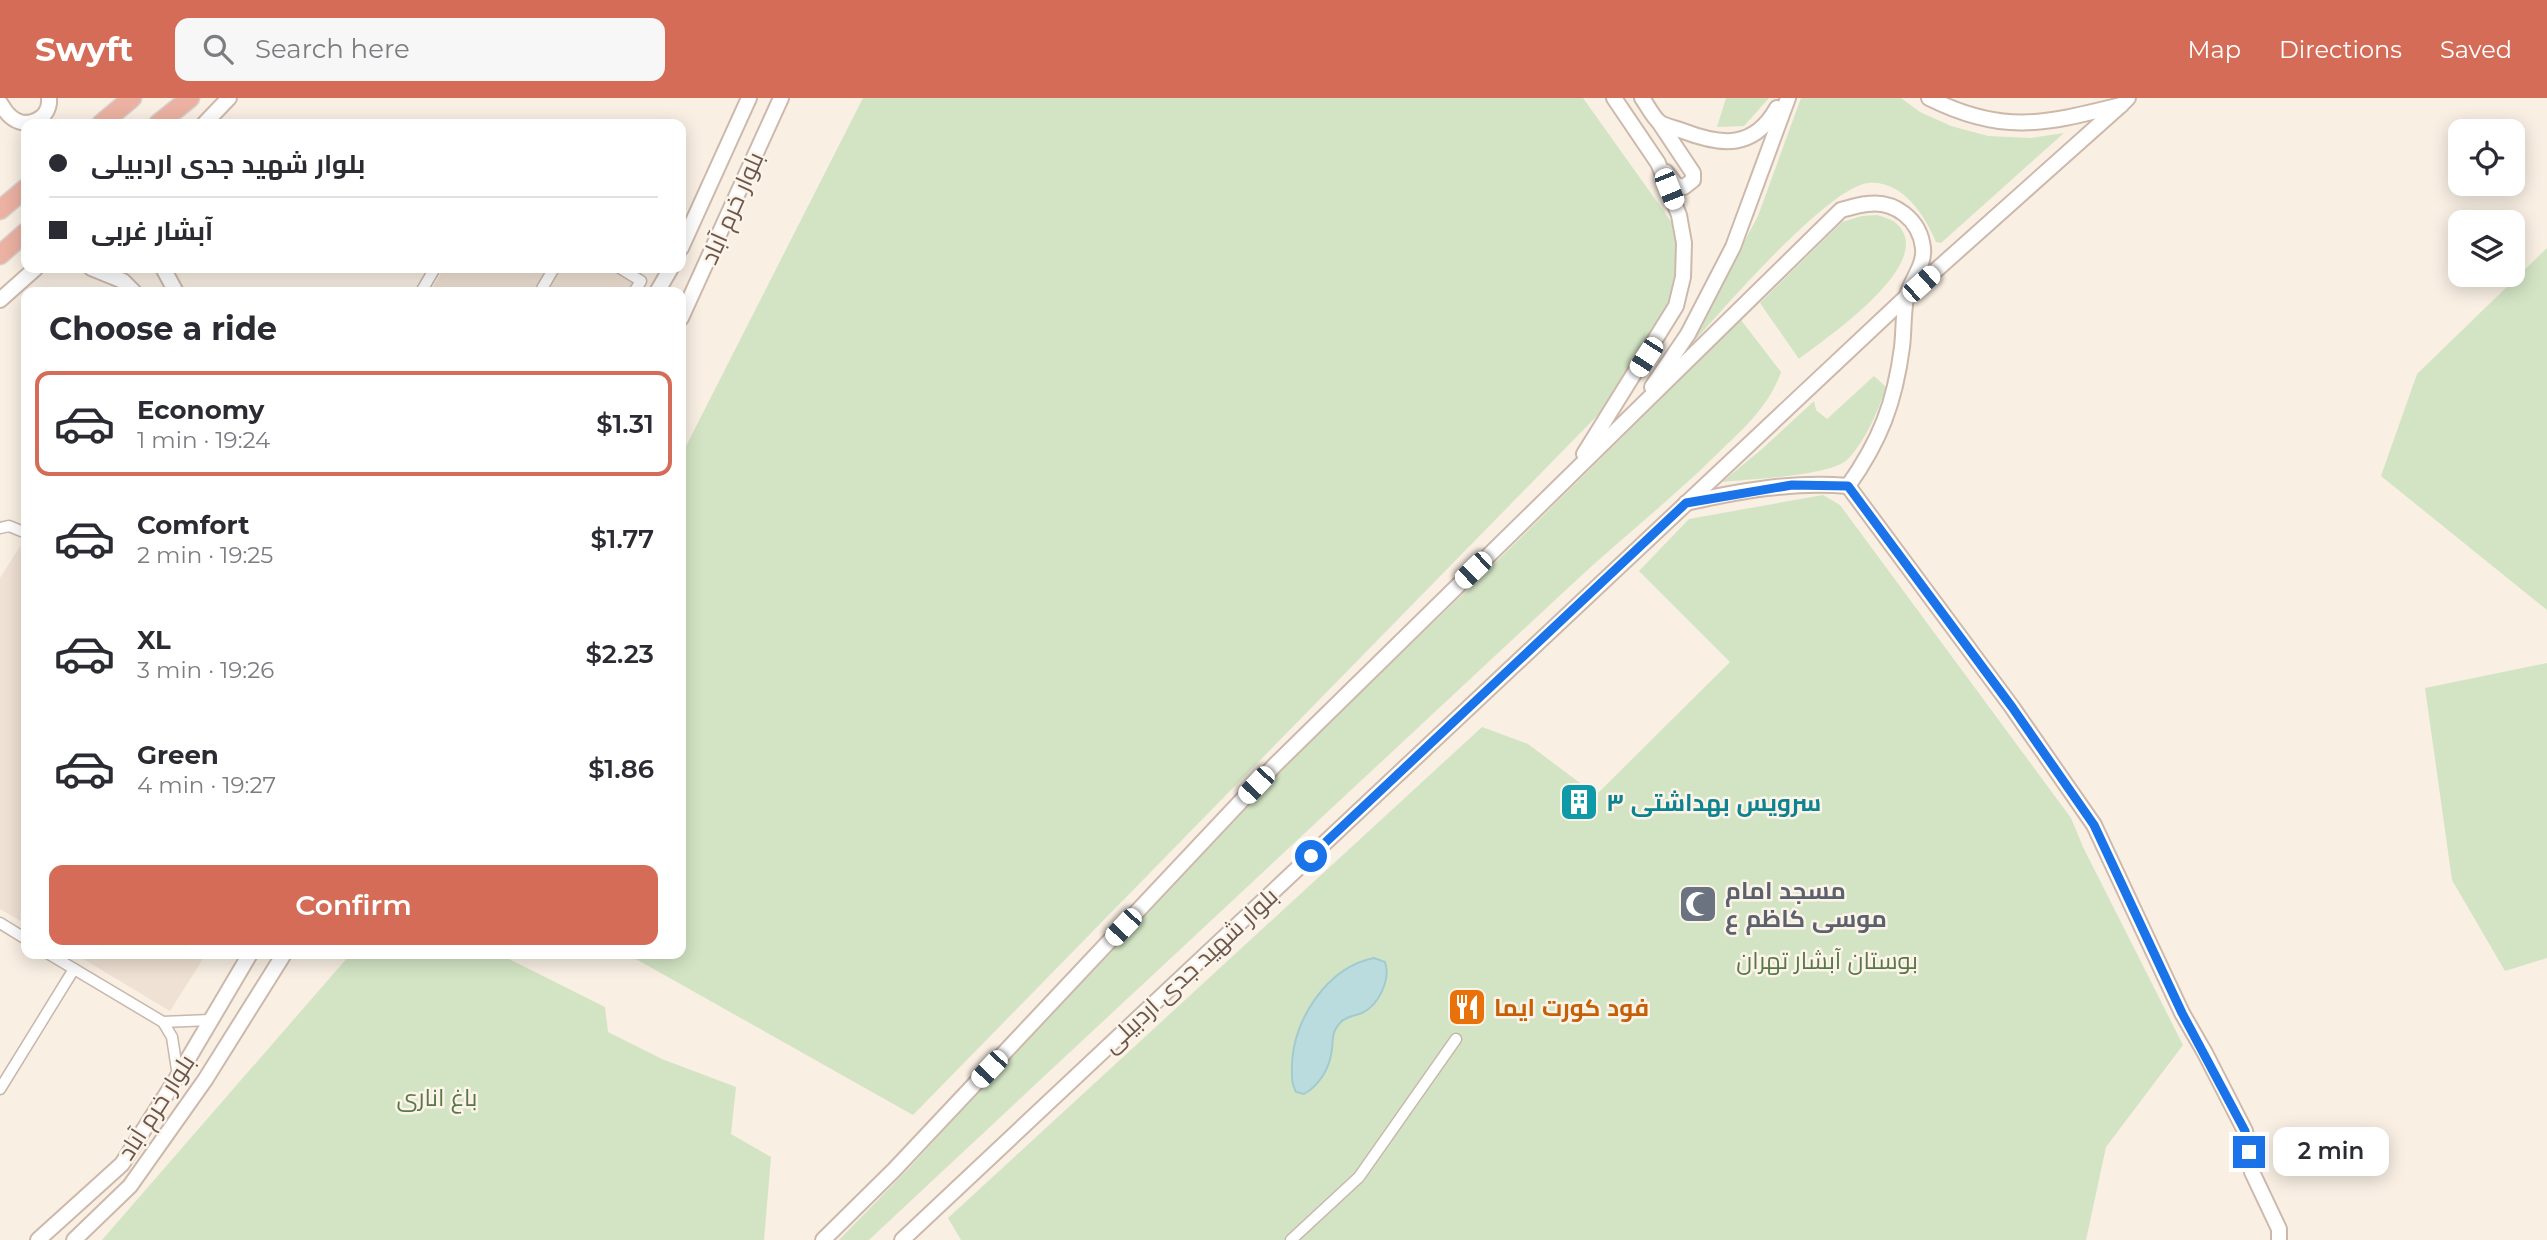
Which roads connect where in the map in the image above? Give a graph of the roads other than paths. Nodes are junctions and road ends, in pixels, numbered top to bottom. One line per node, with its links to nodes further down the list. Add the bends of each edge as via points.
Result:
1 (49, 98): 14 (main road, via 47,111)
2 (132, 98): 15 (highway)
3 (190, 98): 16 (highway)
4 (229, 98): 17 (main road)
5 (749, 98): 24 (main road, بلوار خرم آباد)
6 (781, 98): 35 (main road, بلوار خرم آباد)
7 (1614, 98): 20 (main road)
8 (1643, 98): 19 (main road)
9 (1783, 98): 19 (main road, via 1769,123 1734,142 1706,140)
10 (1788, 98): 36 (main road, via 1732,247 1688,334)
11 (1929, 98): 12 (main road, via 1994,122 2053,122)
12 (2124, 102): 33 (main road, بلوار شهید جدی اردبیلی)
13 (0, 103): 18 (main road)
14 (39, 119)
15 (107, 119)
16 (164, 119)
17 (209, 119)
18 (21, 122)
19 (1659, 122): 20 (main road, via 1693,173 1693,180 1684,187 1676,185)
20 (1658, 163): 37 (main road, via 1679,215 1684,243 1676,306)
21 (21, 192): 22 (highway)
22 (0, 210)
23 (21, 236): 25 (highway)
24 (686, 237)
25 (0, 255)
26 (30, 273): 34 (main road)
27 (102, 273): 30 (main road)
28 (628, 273): 29 (street)
29 (640, 281): 31 (street); 32 (street)
30 (128, 287)
31 (637, 287)
32 (649, 287)
33 (1906, 297): 36 (main road, بلوار شهید جدی اردبیلی, via 1923,249 1914,222 1895,207 1868,203 1841,210); 38 (main road, via 1894,394 1881,433); 39 (main road, بلوار شهید جدی اردبیلی)
34 (0, 300)
35 (686, 306)
36 (1634, 415): 37 (main road, بلوار شهید جدی اردبیلی)
37 (1572, 473): 55 (main road, بلوار شهید جدی اردبیلی, via 1275,765)
38 (1848, 486): 39 (main road, via 1792,485); 58 (main road, via 2094,825 2182,1013 2245,1131 2252,1172 2279,1229)
39 (1686, 503): 56 (main road, بلوار شهید جدی اردبیلی)
40 (0, 528): 41 (street)
41 (21, 531)
42 (0, 923): 43 (street)
43 (21, 936)
44 (58, 959): 47 (street)
45 (247, 959): 48 (main road, بلوار خرم آباد)
46 (281, 959): 54 (main road, بلوار خرم آباد, via 205,1080 130,1186)
47 (74, 969): 49 (street); 52 (street)
48 (210, 1020): 49 (street); 51 (main road, بلوار خرم آباد)
49 (163, 1022): 51 (street, via 172,1037)
50 (1455, 1039): 57 (street, via 1359,1177)
51 (178, 1076): 53 (main road, بلوار خرم آباد, via 122,1164)
52 (0, 1089)
53 (38, 1240)
54 (74, 1240)
55 (823, 1240)
56 (902, 1240)
57 (1292, 1240)
58 (2279, 1240)

